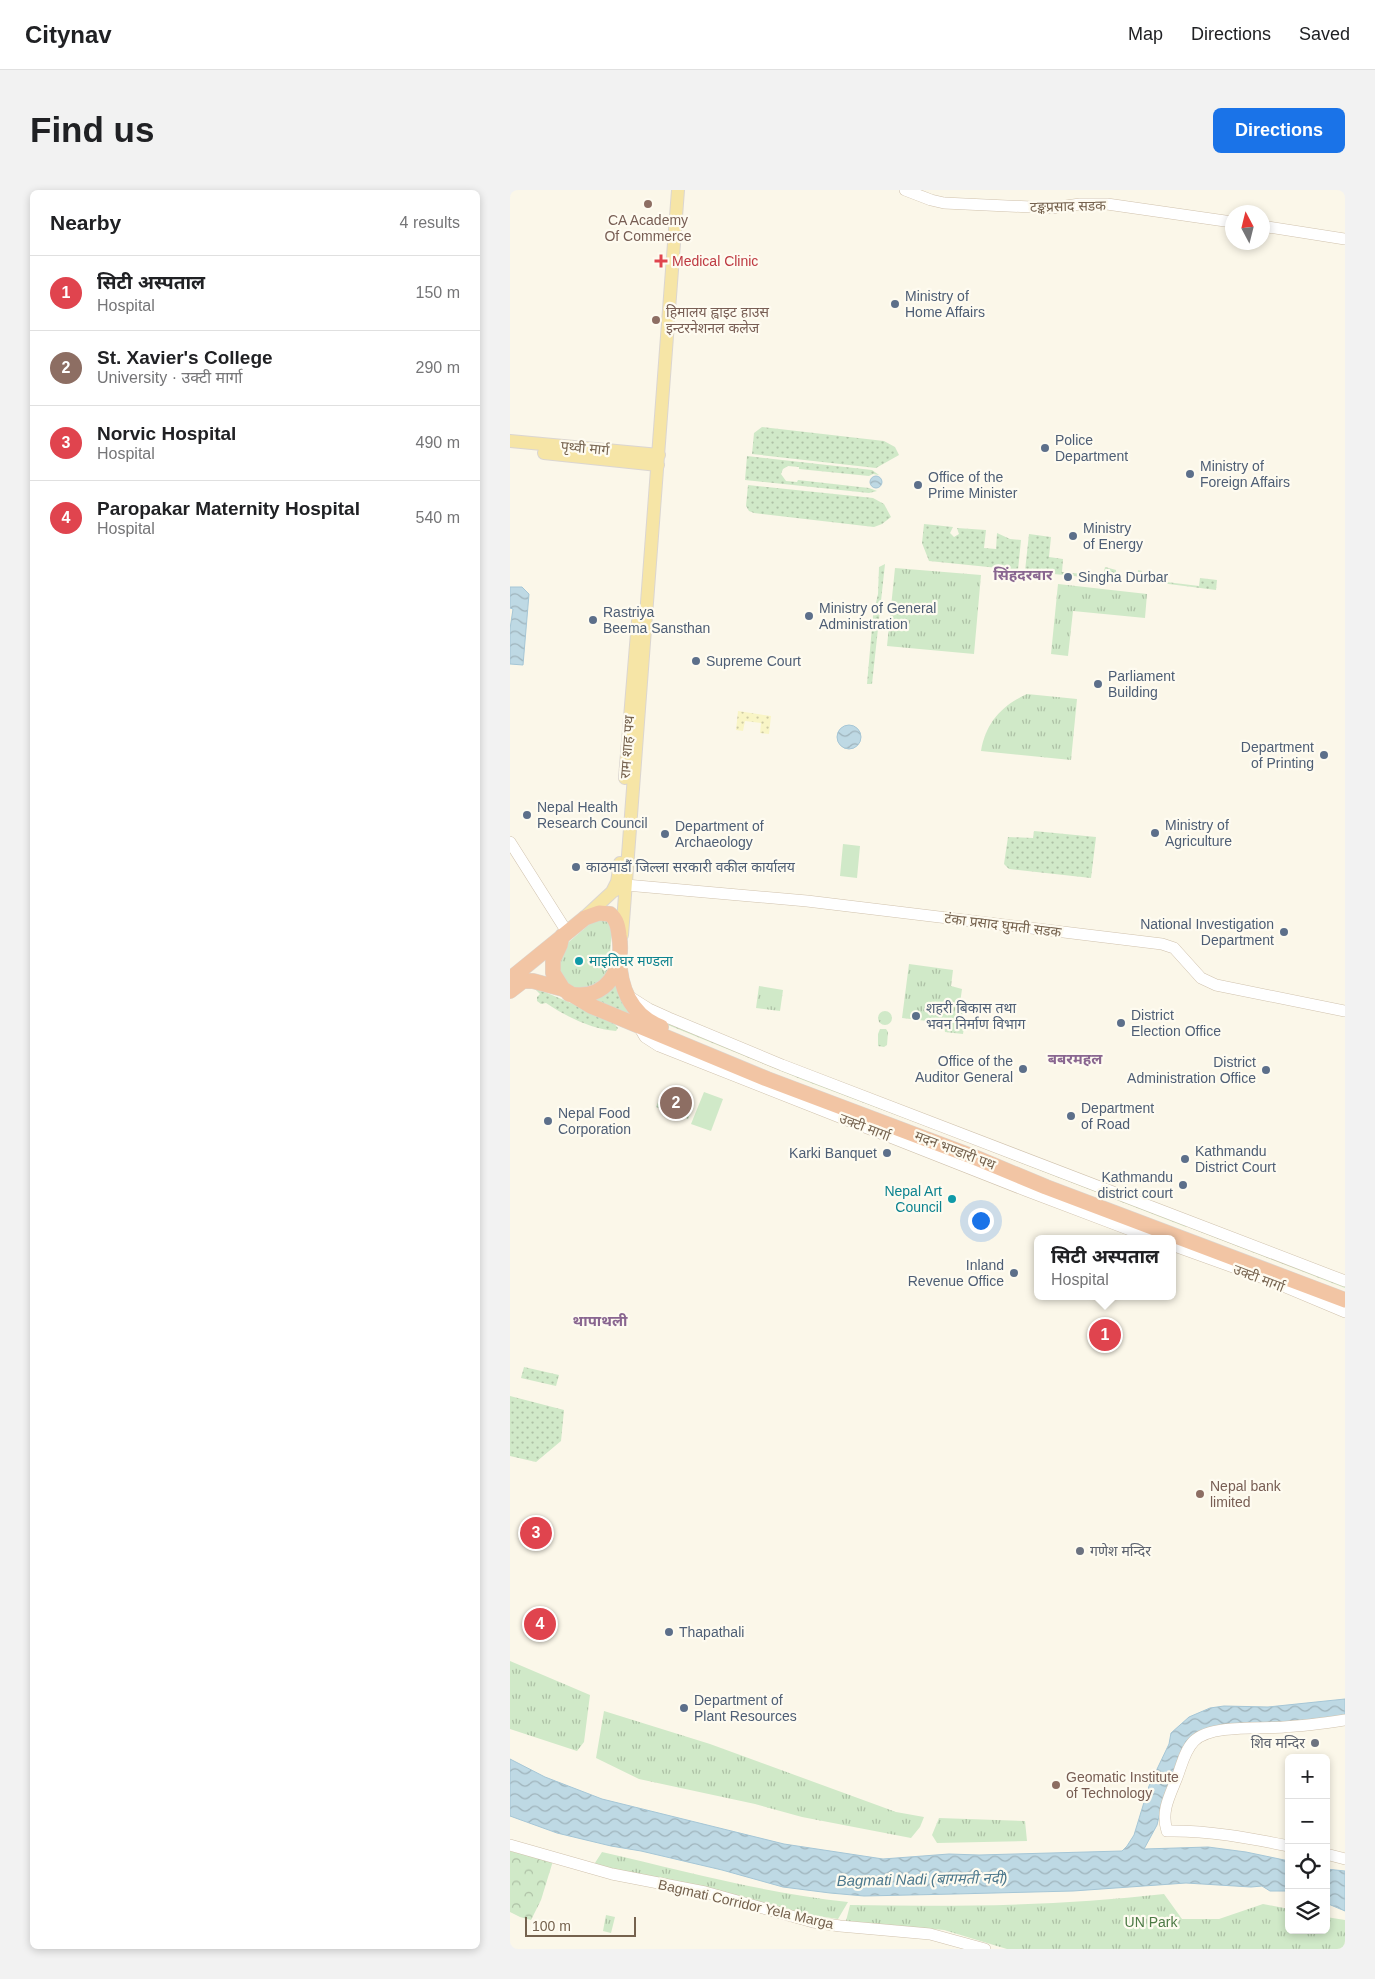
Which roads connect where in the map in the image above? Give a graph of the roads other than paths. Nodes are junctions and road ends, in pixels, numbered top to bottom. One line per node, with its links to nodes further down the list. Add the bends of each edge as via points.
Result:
1 (671, 190): 11 (main road, राम शाह पथ)
2 (678, 190): 11 (main road, राम शाह पथ)
3 (905, 190): 5 (street, टङ्कप्रसाद सडक)
4 (919, 190): 5 (street)
5 (931, 200): 6 (street, टङ्कप्रसाद सडक, via 1044,207 1100,204)
6 (1225, 221)
7 (1270, 227): 8 (street)
8 (1345, 239)
9 (510, 441): 11 (main road, पृथ्वी मार्ग)
10 (510, 450): 11 (main road, पृथ्वी मार्ग)
11 (655, 459): 13 (main road, राम शाह पथ); 14 (main road, राम शाह पथ, via 632,690 619,872)
12 (510, 842): 16 (street)
13 (626, 890): 14 (main road); 17 (main road, राम शाह पथ); 22 (street, टंका प्रसाद घुमती सडक, via 643,886 825,904 1162,944 1174,948 1201,978 1216,984)
14 (612, 892): 15 (main road)
15 (585, 918): 16 (highway); 17 (highway, via 606,912 613,916 618,929)
16 (564, 934): 18 (highway); 19 (highway, via 552,960 552,968)
17 (620, 954): 19 (highway, via 613,976 604,987 587,994); 20 (highway, मदन भण्डारी पथ)
18 (514, 975): 19 (highway, via 534,971)
19 (562, 986): 21 (highway, via 524,981); 23 (highway, मदन भण्डारी पथ, via 591,1006)
20 (624, 990): 28 (street, via 649,1009 782,1065); 29 (highway, मदन भण्डारी पथ, via 634,1008 658,1026 862,1108)
21 (510, 991)
22 (1345, 1011)
23 (644, 1029): 24 (street, उक्टी मार्गा, via 645,1037 659,1046); 25 (highway, मदन भण्डारी पथ)
24 (1143, 1235)
25 (1173, 1235)
26 (1176, 1236): 30 (highway, मदन भण्डारी पथ)
27 (1176, 1246): 31 (street, उक्टी मार्गा)
28 (1345, 1281)
29 (1345, 1292)
30 (1345, 1300)
31 (1345, 1312)
32 (1345, 1720): 34 (street, via 1218,1731 1194,1741 1185,1755 1165,1808 1166,1831)
33 (510, 1845): 37 (street, Bagmati Corridor Yela Marga, via 813,1922 930,1934)
34 (1285, 1845)
35 (1330, 1855): 36 (street)
36 (1345, 1859)
37 (985, 1949)

